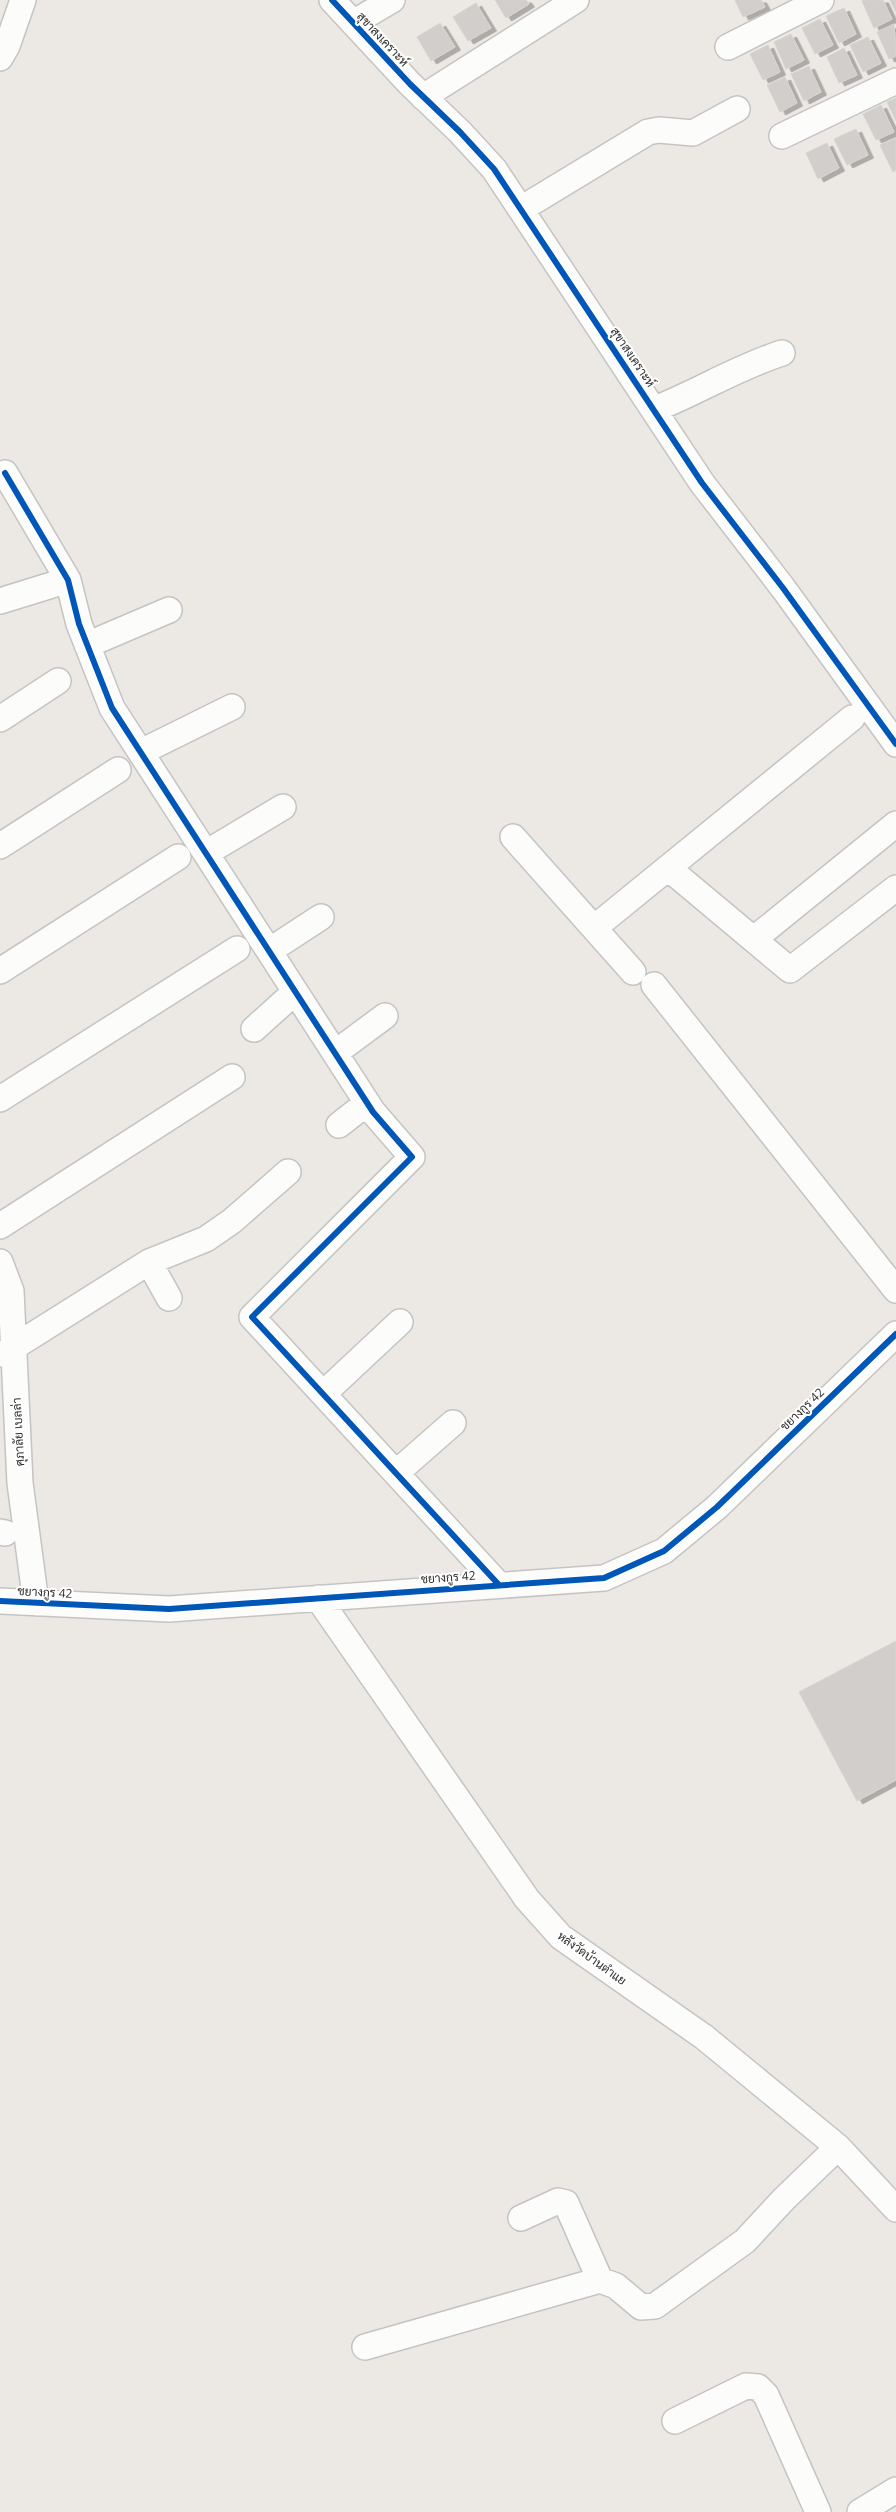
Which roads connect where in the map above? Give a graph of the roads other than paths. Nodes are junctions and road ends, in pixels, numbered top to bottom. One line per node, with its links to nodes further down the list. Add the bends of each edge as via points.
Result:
1 (23, 0): 8 (street)
2 (332, 0): 6 (street, สุขาสงเคราะห์)
3 (392, 0): 6 (street)
4 (576, 0): 10 (street)
5 (821, 0): 7 (street)
6 (353, 23): 10 (street, สุขาสงเคราะห์)
7 (728, 47)
8 (0, 58)
9 (896, 81): 12 (street)
10 (423, 97): 13 (street, สุขาสงเคราะห์, via 494,169)
11 (737, 109): 13 (street, via 693,133 648,132)
12 (782, 136)
13 (521, 209): 15 (street, สุขาสงเคราะห์)
14 (782, 353): 15 (street, via 754,362)
15 (655, 409): 25 (street, สุขาสงเคราะห์, via 702,483)
16 (5, 473): 17 (street)
17 (68, 580): 18 (street); 20 (street)
18 (0, 601)
19 (169, 610): 20 (street)
20 (87, 645): 26 (street, via 112,708)
21 (58, 682): 23 (street)
22 (232, 707): 26 (street)
23 (5, 713)
24 (852, 718): 34 (street)
25 (896, 744)
26 (141, 752): 32 (street)
27 (118, 770): 31 (street)
28 (283, 807): 32 (street)
29 (894, 831): 38 (street)
30 (514, 837): 37 (street)
31 (0, 846)
32 (206, 854): 40 (street)
33 (178, 857): 41 (street)
34 (668, 868): 37 (street); 38 (street)
35 (896, 888): 38 (street, via 790,970)
36 (320, 918): 40 (street)
37 (594, 928): 54 (street, via 643,978)
38 (754, 939)
39 (237, 949): 47 (street)
40 (269, 951): 42 (street)
41 (0, 971)
42 (295, 992): 44 (street); 45 (street)
43 (385, 1016): 45 (street)
44 (254, 1029)
45 (335, 1053): 48 (street)
46 (232, 1078): 51 (street)
47 (0, 1099)
48 (367, 1103): 49 (street); 59 (street, via 412,1157 252,1317)
49 (339, 1125)
50 (288, 1172): 53 (street, via 232,1221 206,1239)
51 (0, 1226)
52 (0, 1262): 58 (street, ศุภาลัย เบลล่า, via 11,1290)
53 (148, 1262): 55 (street); 58 (street)
54 (896, 1290)
55 (169, 1298)
56 (400, 1322): 59 (street)
57 (896, 1334): 62 (street, ชยางกูร 42, via 717,1507 664,1551 604,1578)
58 (7, 1351): 65 (street, ศุภาลัย เบลล่า)
59 (323, 1394): 61 (street)
60 (453, 1423): 61 (street)
61 (396, 1473): 62 (street)
62 (499, 1585): 63 (street, ชยางกูร 42)
63 (318, 1598): 65 (street, ชยางกูร 42, via 169,1609); 66 (street, หลังวัดบ้านตำแย, via 528,1899 561,1937 704,2037)
64 (0, 1601): 65 (street, ชยางกูร 42)
65 (36, 1603)
66 (838, 2147): 67 (street, หลังวัดบ้านตำแย); 69 (street, via 745,2241 655,2306 641,2308 616,2286)
67 (896, 2208)
68 (521, 2218): 69 (street, via 558,2201 566,2203)
69 (600, 2280): 70 (street)
70 (366, 2347)
71 (675, 2421): 73 (street, via 746,2386 758,2387 766,2396)
72 (896, 2490): 74 (street)
73 (818, 2512)
74 (860, 2512)

